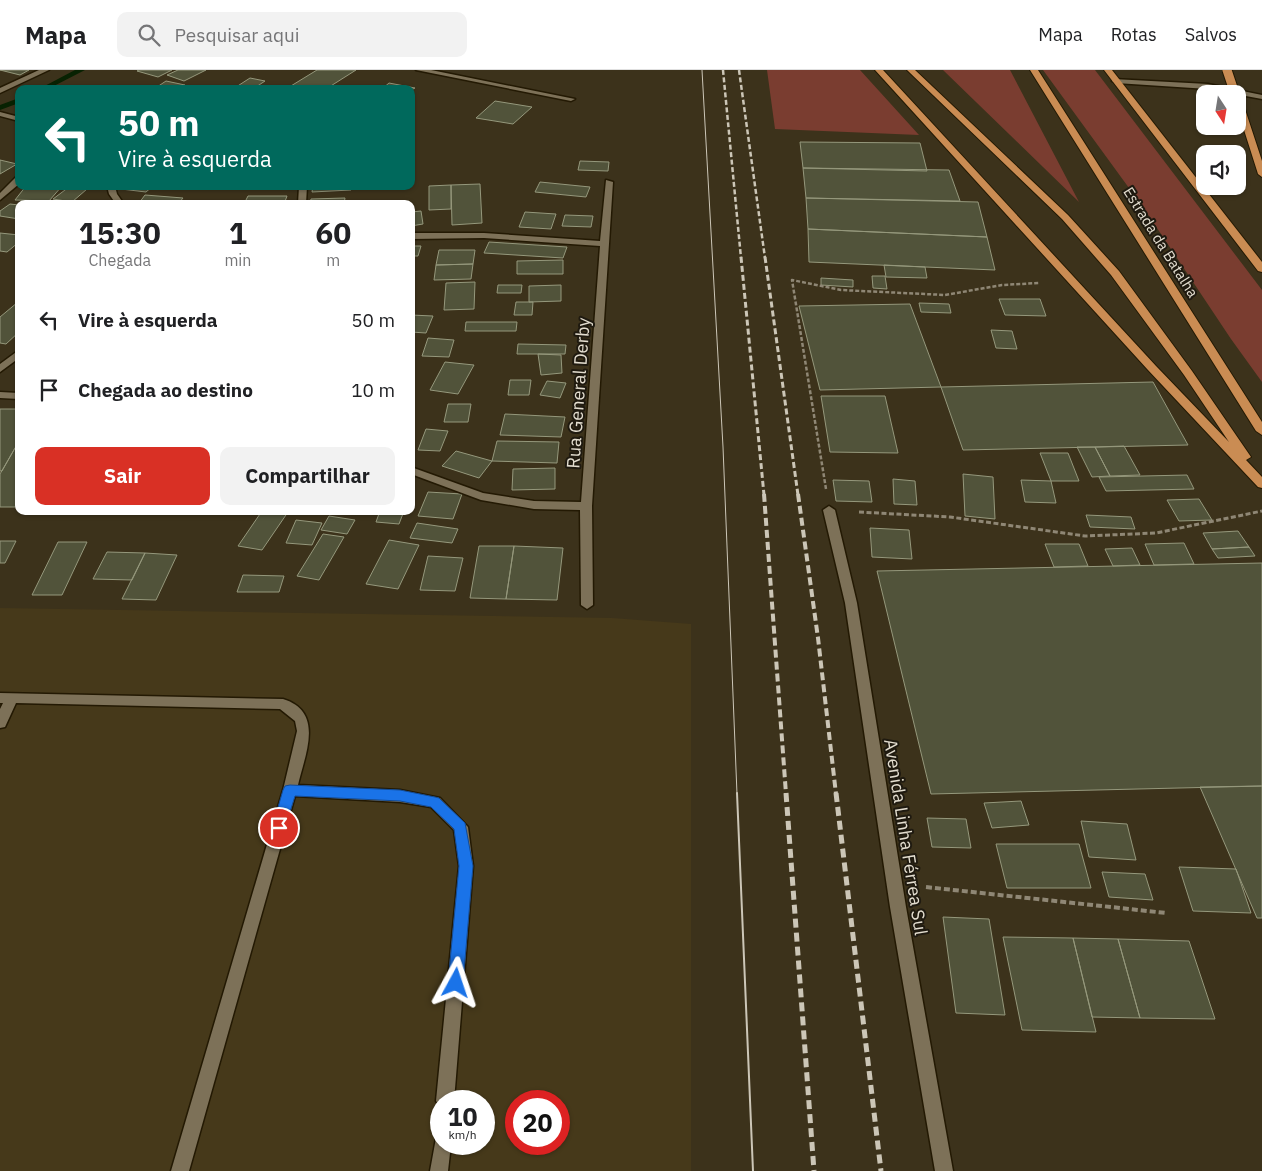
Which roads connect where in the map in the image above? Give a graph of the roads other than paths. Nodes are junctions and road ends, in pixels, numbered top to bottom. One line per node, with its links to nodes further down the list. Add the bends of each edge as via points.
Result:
1 (45, 70): 10 (street)
2 (420, 70): 12 (street)
3 (879, 70): 29 (highway)
4 (911, 70): 29 (highway, via 1065,217 1115,273)
5 (1034, 70): 27 (highway, Estrada da Batalha)
6 (1108, 70): 8 (highway)
7 (1227, 70): 9 (highway, bridge)
8 (1116, 81): 11 (street, via 1205,85); 22 (highway)
9 (1232, 85)
10 (0, 92)
11 (1262, 97)
12 (571, 99)
13 (0, 114): 14 (street)
14 (15, 118)
15 (1246, 125): 16 (highway)
16 (1262, 174)
17 (15, 182): 19 (street)
18 (609, 182): 21 (street, Rua General Derby)
19 (0, 198)
20 (415, 236): 21 (street, via 535,238)
21 (605, 244): 30 (street, Rua General Derby)
22 (1262, 269)
23 (15, 356): 24 (street)
24 (0, 368)
25 (0, 395): 26 (street)
26 (15, 396)
27 (1262, 431)
28 (415, 471): 30 (street, via 481,496 534,505)
29 (1262, 483)
30 (586, 506): 32 (street, Rua General Derby)
31 (829, 510): 40 (street, Avenida Linha Férrea Sul, via 851,603 894,884)
32 (587, 605)
33 (6, 698): 34 (street); 35 (street, via 283,704 301,718 304,731)
34 (0, 723)
35 (290, 790): 36 (street, via 400,796 435,802 460,827 466,866); 38 (street)
36 (446, 1090)
37 (441, 1155): 39 (street)
38 (180, 1171)
39 (439, 1171)
40 (944, 1171)

